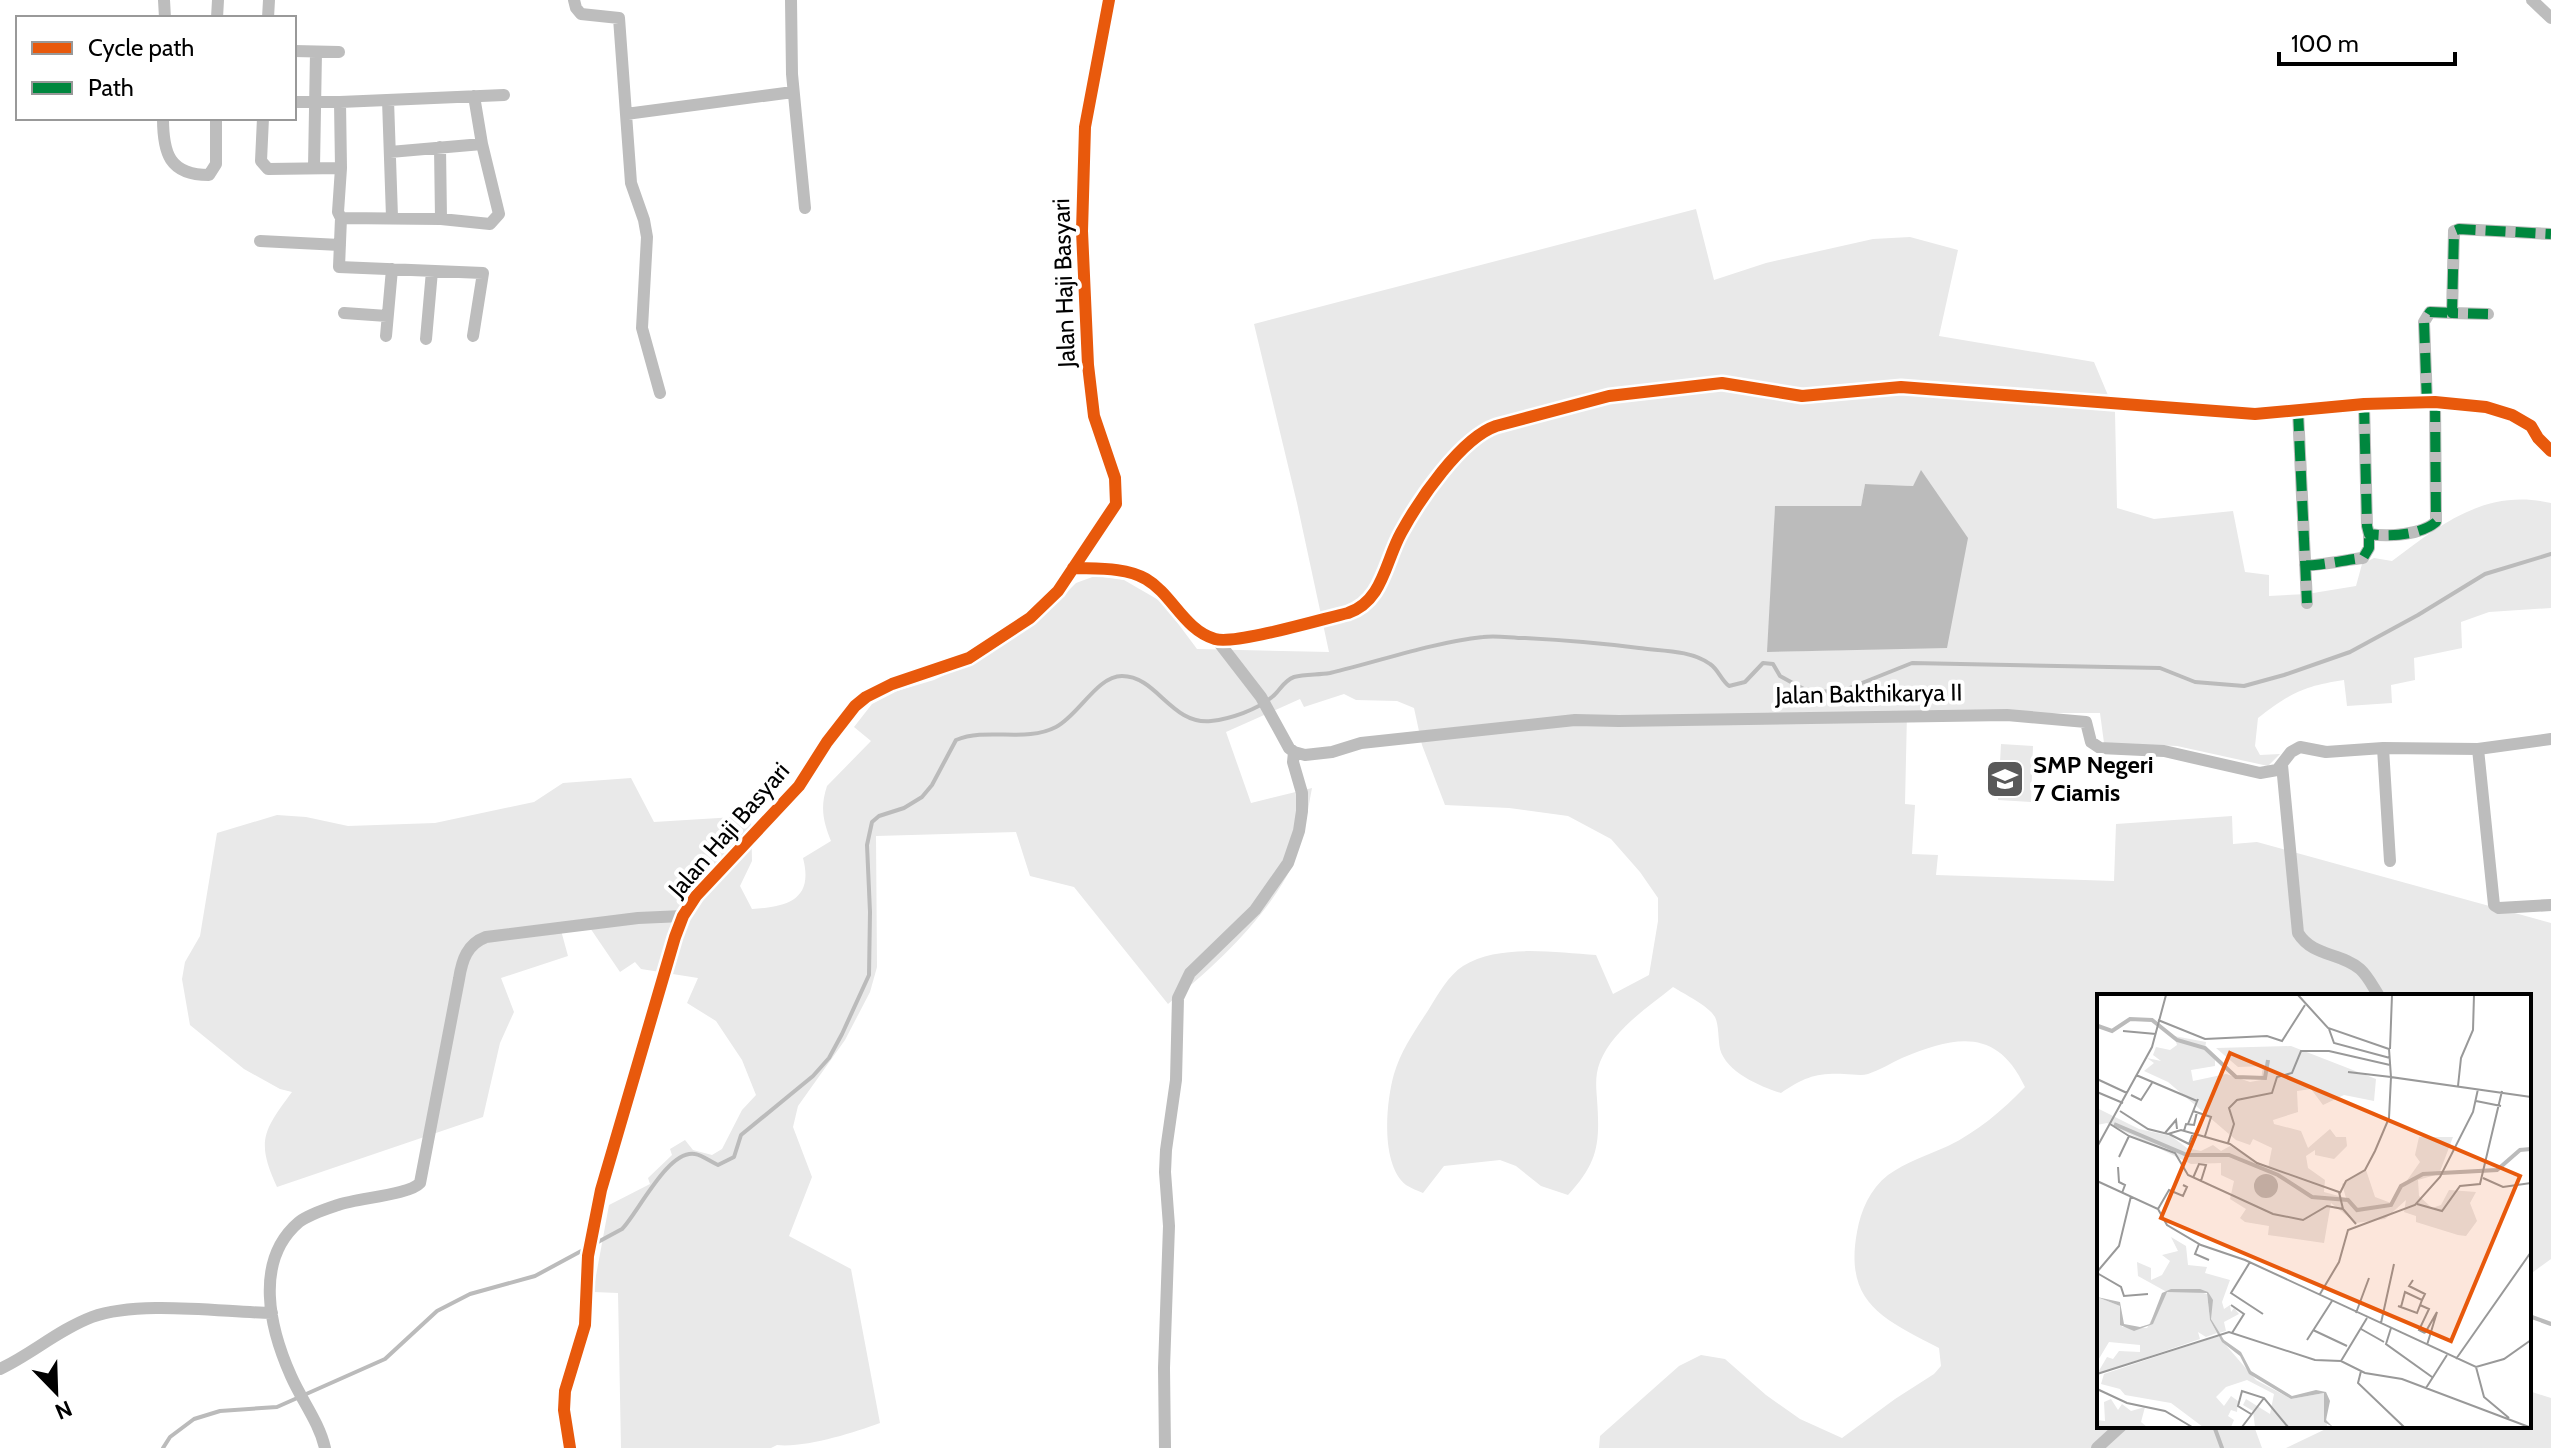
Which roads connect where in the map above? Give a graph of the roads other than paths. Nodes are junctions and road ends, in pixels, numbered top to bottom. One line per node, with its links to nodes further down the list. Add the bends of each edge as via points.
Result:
1 (574, 0): 16 (street, via 581,14 619,18)
2 (791, 0): 9 (street)
3 (1109, 0): 48 (street, Jalan Haji Basyari, via 1085,127 1082,231 1094,416 1117,498)
4 (2532, 0): 5 (street)
5 (2551, 18)
6 (296, 51): 7 (street)
7 (316, 52): 8 (street); 15 (street)
8 (339, 52)
9 (793, 92): 16 (street); 25 (street)
10 (504, 95): 11 (street)
11 (474, 96): 12 (street); 20 (street)
12 (388, 100): 14 (street); 22 (street)
13 (296, 102): 15 (street)
14 (340, 102): 15 (street); 24 (street)
15 (315, 103): 23 (street)
16 (626, 114): 41 (street, via 631,183 647,237 642,328)
17 (163, 120): 18 (street, via 168,157 193,175 209,175 216,164)
18 (216, 120)
19 (263, 120): 23 (street, via 263,167)
20 (482, 144): 21 (street); 28 (street, via 499,214 490,224)
21 (440, 147): 22 (street); 28 (street)
22 (390, 152): 26 (street)
23 (314, 167): 24 (street)
24 (341, 168): 27 (street)
25 (805, 208)
26 (392, 217): 27 (street); 28 (street)
27 (341, 218): 31 (street)
28 (441, 219)
29 (2551, 234): 35 (street, via 2456,229)
30 (260, 241): 31 (street)
31 (340, 245): 32 (street, via 339,267)
32 (392, 269): 33 (street); 37 (street)
33 (432, 271): 39 (street, via 483,273); 40 (street)
34 (344, 313): 37 (street)
35 (2452, 313): 36 (street); 42 (street, via 2430,312 2424,322)
36 (2488, 314)
37 (387, 316): 38 (street)
38 (386, 336)
39 (473, 336)
40 (426, 339)
41 (660, 393)
42 (2431, 402): 43 (street); 45 (street, via 2512,415 2531,426); 46 (street, via 2436,522 2425,529)
43 (2364, 404): 44 (street); 46 (street)
44 (2298, 411): 47 (street); 50 (street, via 2211,412 1901,387 1802,396 1722,383 1609,396 1496,426 1474,437 1415,511 1378,589 1361,607)
45 (2551, 451)
46 (2369, 534): 47 (street, via 2363,558)
47 (2305, 565): 49 (street)
48 (1073, 568): 50 (street, via 1127,572 1148,580 1189,622); 58 (street, Jalan Haji Basyari, via 1049,602 995,643 969,658 878,690 855,706 799,786 724,863)
49 (2307, 603)
50 (1217, 640): 54 (street)
51 (2551, 739): 53 (street, Jalan Bakthikarya II)
52 (2383, 748): 53 (street, Jalan Bakthikarya II); 55 (street, Jalan Bakthikarya II, via 2326,752 2300,747); 56 (street)
53 (2478, 749): 57 (street, via 2494,906)
54 (1294, 752): 55 (street, Jalan Bakthikarya II, via 1332,752 1361,743 1575,720 2007,715 2086,722 2091,742 2100,748 2164,751 2260,773); 63 (street, via 1302,811 1288,863 1255,910 1190,973 1178,998 1176,1080 1166,1150)
55 (2282, 765): 59 (street, via 2298,933 2308,946 2358,968)
56 (2390, 861)
57 (2551, 905)
58 (683, 916): 60 (street, via 505,934 475,943 460,972 420,1183 407,1191 354,1200 299,1223 274,1261 268,1282); 65 (street, Jalan Haji Basyari, via 601,1190 588,1256 585,1325 565,1391)
59 (2378, 994)
60 (272, 1313): 61 (street, via 118,1312 55,1335); 64 (street)
61 (0, 1369)
62 (2119, 1428): 66 (street)
63 (1165, 1438)
64 (325, 1448)
65 (570, 1448)
66 (2097, 1448)

